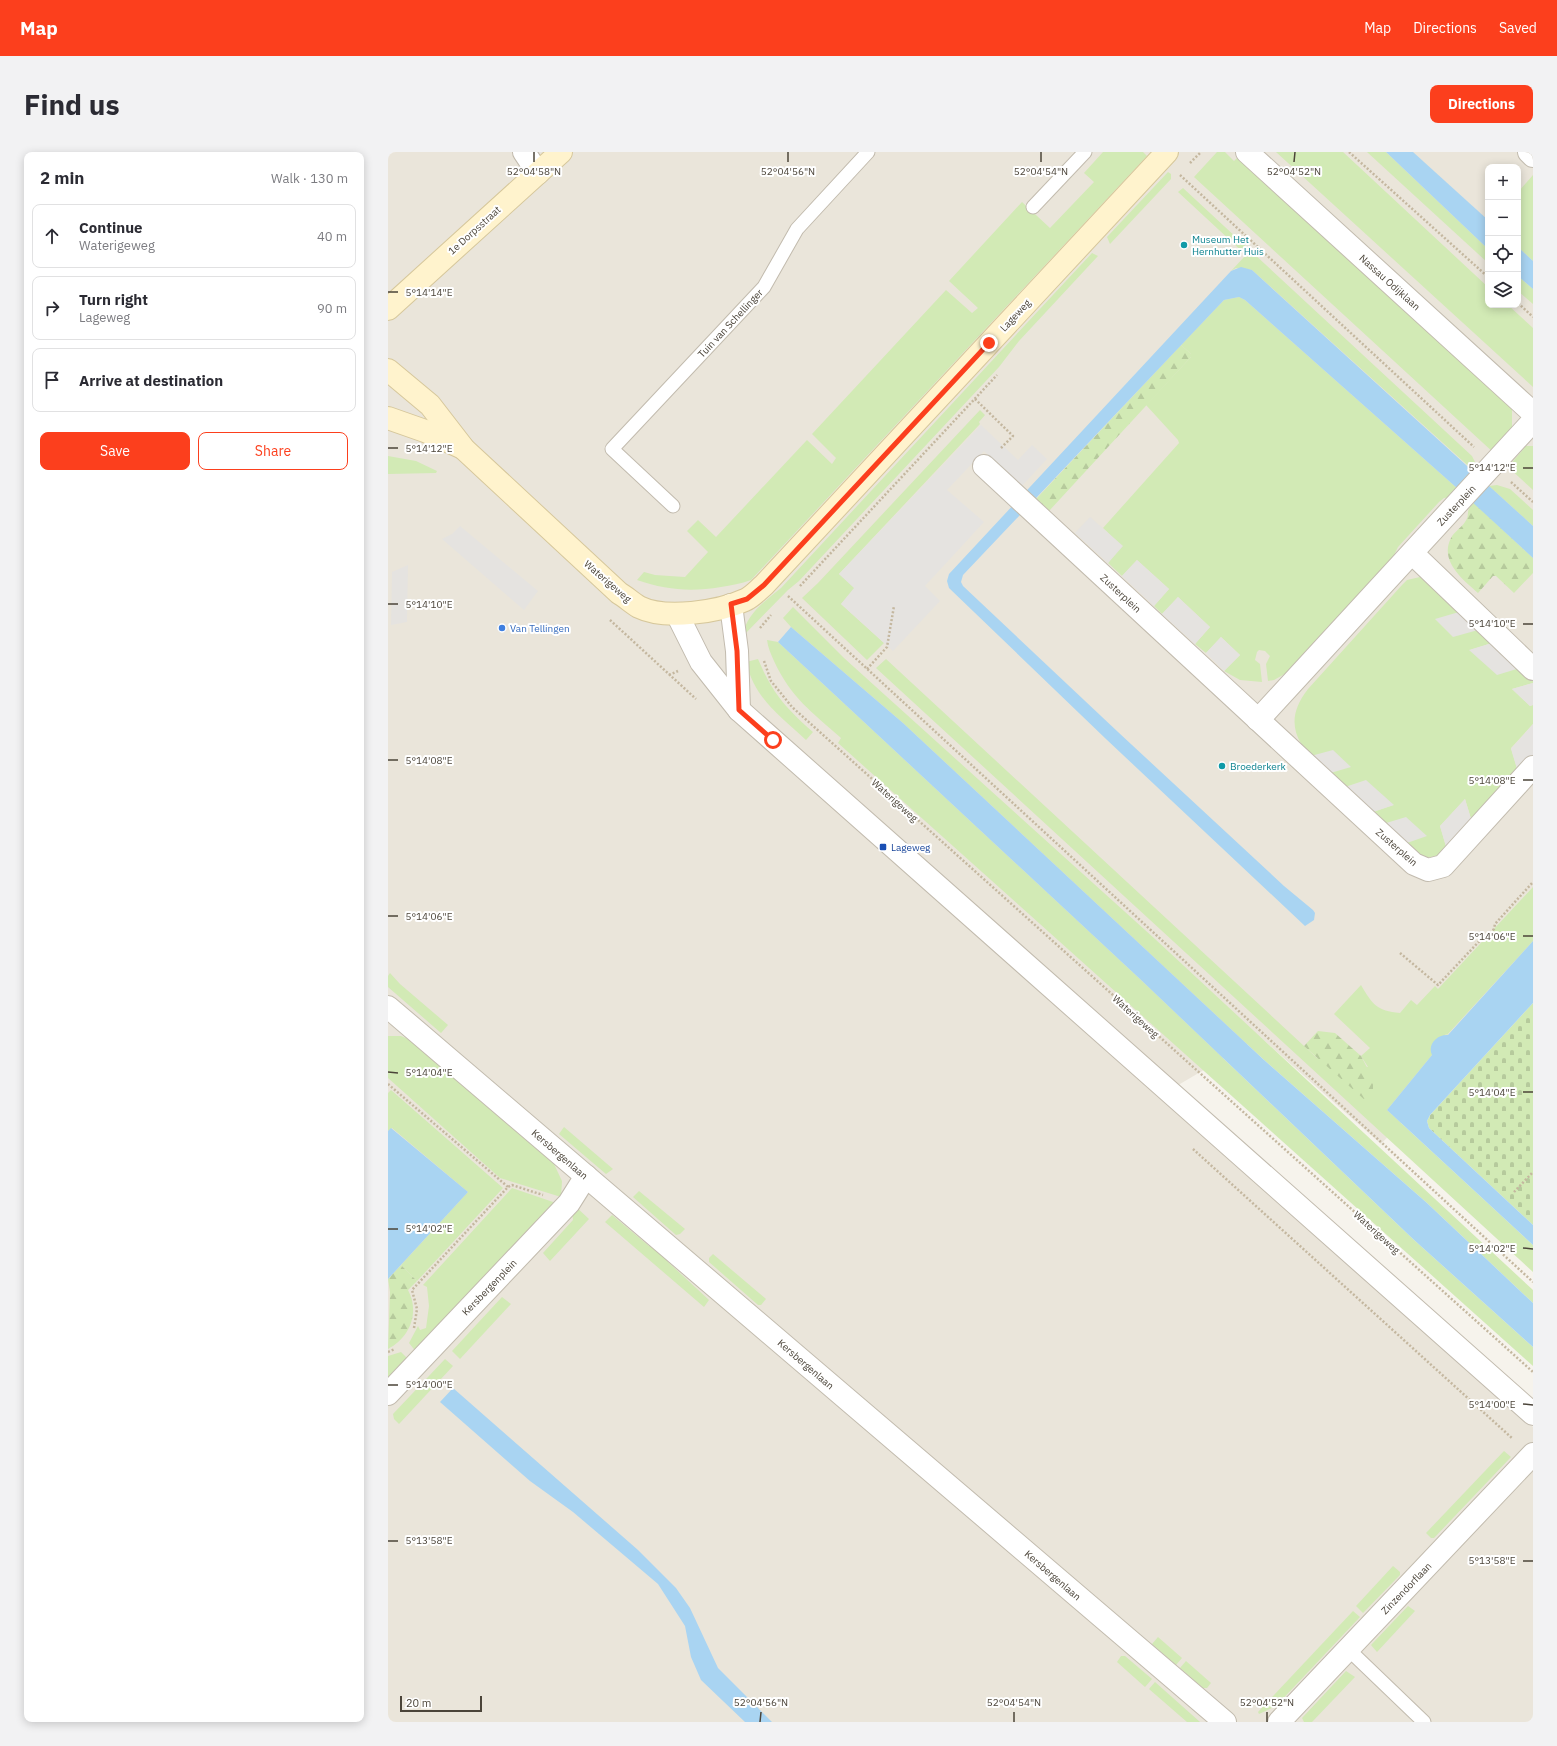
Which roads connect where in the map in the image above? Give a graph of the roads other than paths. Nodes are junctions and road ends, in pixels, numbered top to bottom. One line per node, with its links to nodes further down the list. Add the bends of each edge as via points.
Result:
1 (524, 152): 9 (street)
2 (561, 152): 9 (main road, 1e Dorpsstraat)
3 (868, 152): 18 (lane, Tuin van Schellinger, via 797,229 764,287 612,449)
4 (1085, 152): 10 (lane)
5 (1167, 152): 20 (main road, Lageweg, via 764,585 747,599)
6 (1247, 152): 13 (street, Nassau Odijklaan)
7 (1529, 152): 8 (street)
8 (1533, 156)
9 (538, 173): 11 (main road, 1e Dorpsstraat)
10 (1033, 207)
11 (388, 309)
12 (388, 370): 16 (main road, Waterigeweg, via 430,405)
13 (1533, 413)
14 (388, 418): 16 (main road, Waterigeweg)
15 (1533, 421): 19 (street, Zusterplein)
16 (464, 449): 21 (main road, Waterigeweg, via 619,593 640,607)
17 (984, 466): 24 (street, Zusterplein)
18 (673, 506)
19 (1412, 553): 22 (street); 24 (street, Zusterplein)
20 (731, 604): 21 (main road, Lageweg, via 694,614); 23 (street, via 737,651)
21 (677, 614): 23 (street, via 701,662)
22 (1533, 669)
23 (739, 710): 29 (street)
24 (1258, 720): 25 (street, Zusterplein, via 1414,864 1428,870 1443,866)
25 (1533, 767)
26 (389, 1009): 27 (street, Kersbergenlaan)
27 (586, 1176): 28 (street, Kersbergenplein, via 569,1203); 32 (street, Kersbergenlaan)
28 (388, 1394)
29 (1533, 1414)
30 (1533, 1454): 31 (street, Zinzendorflaan)
31 (1348, 1649): 33 (street, Zinzendorflaan); 34 (lane)
32 (1225, 1722)
33 (1279, 1722)
34 (1424, 1722)

